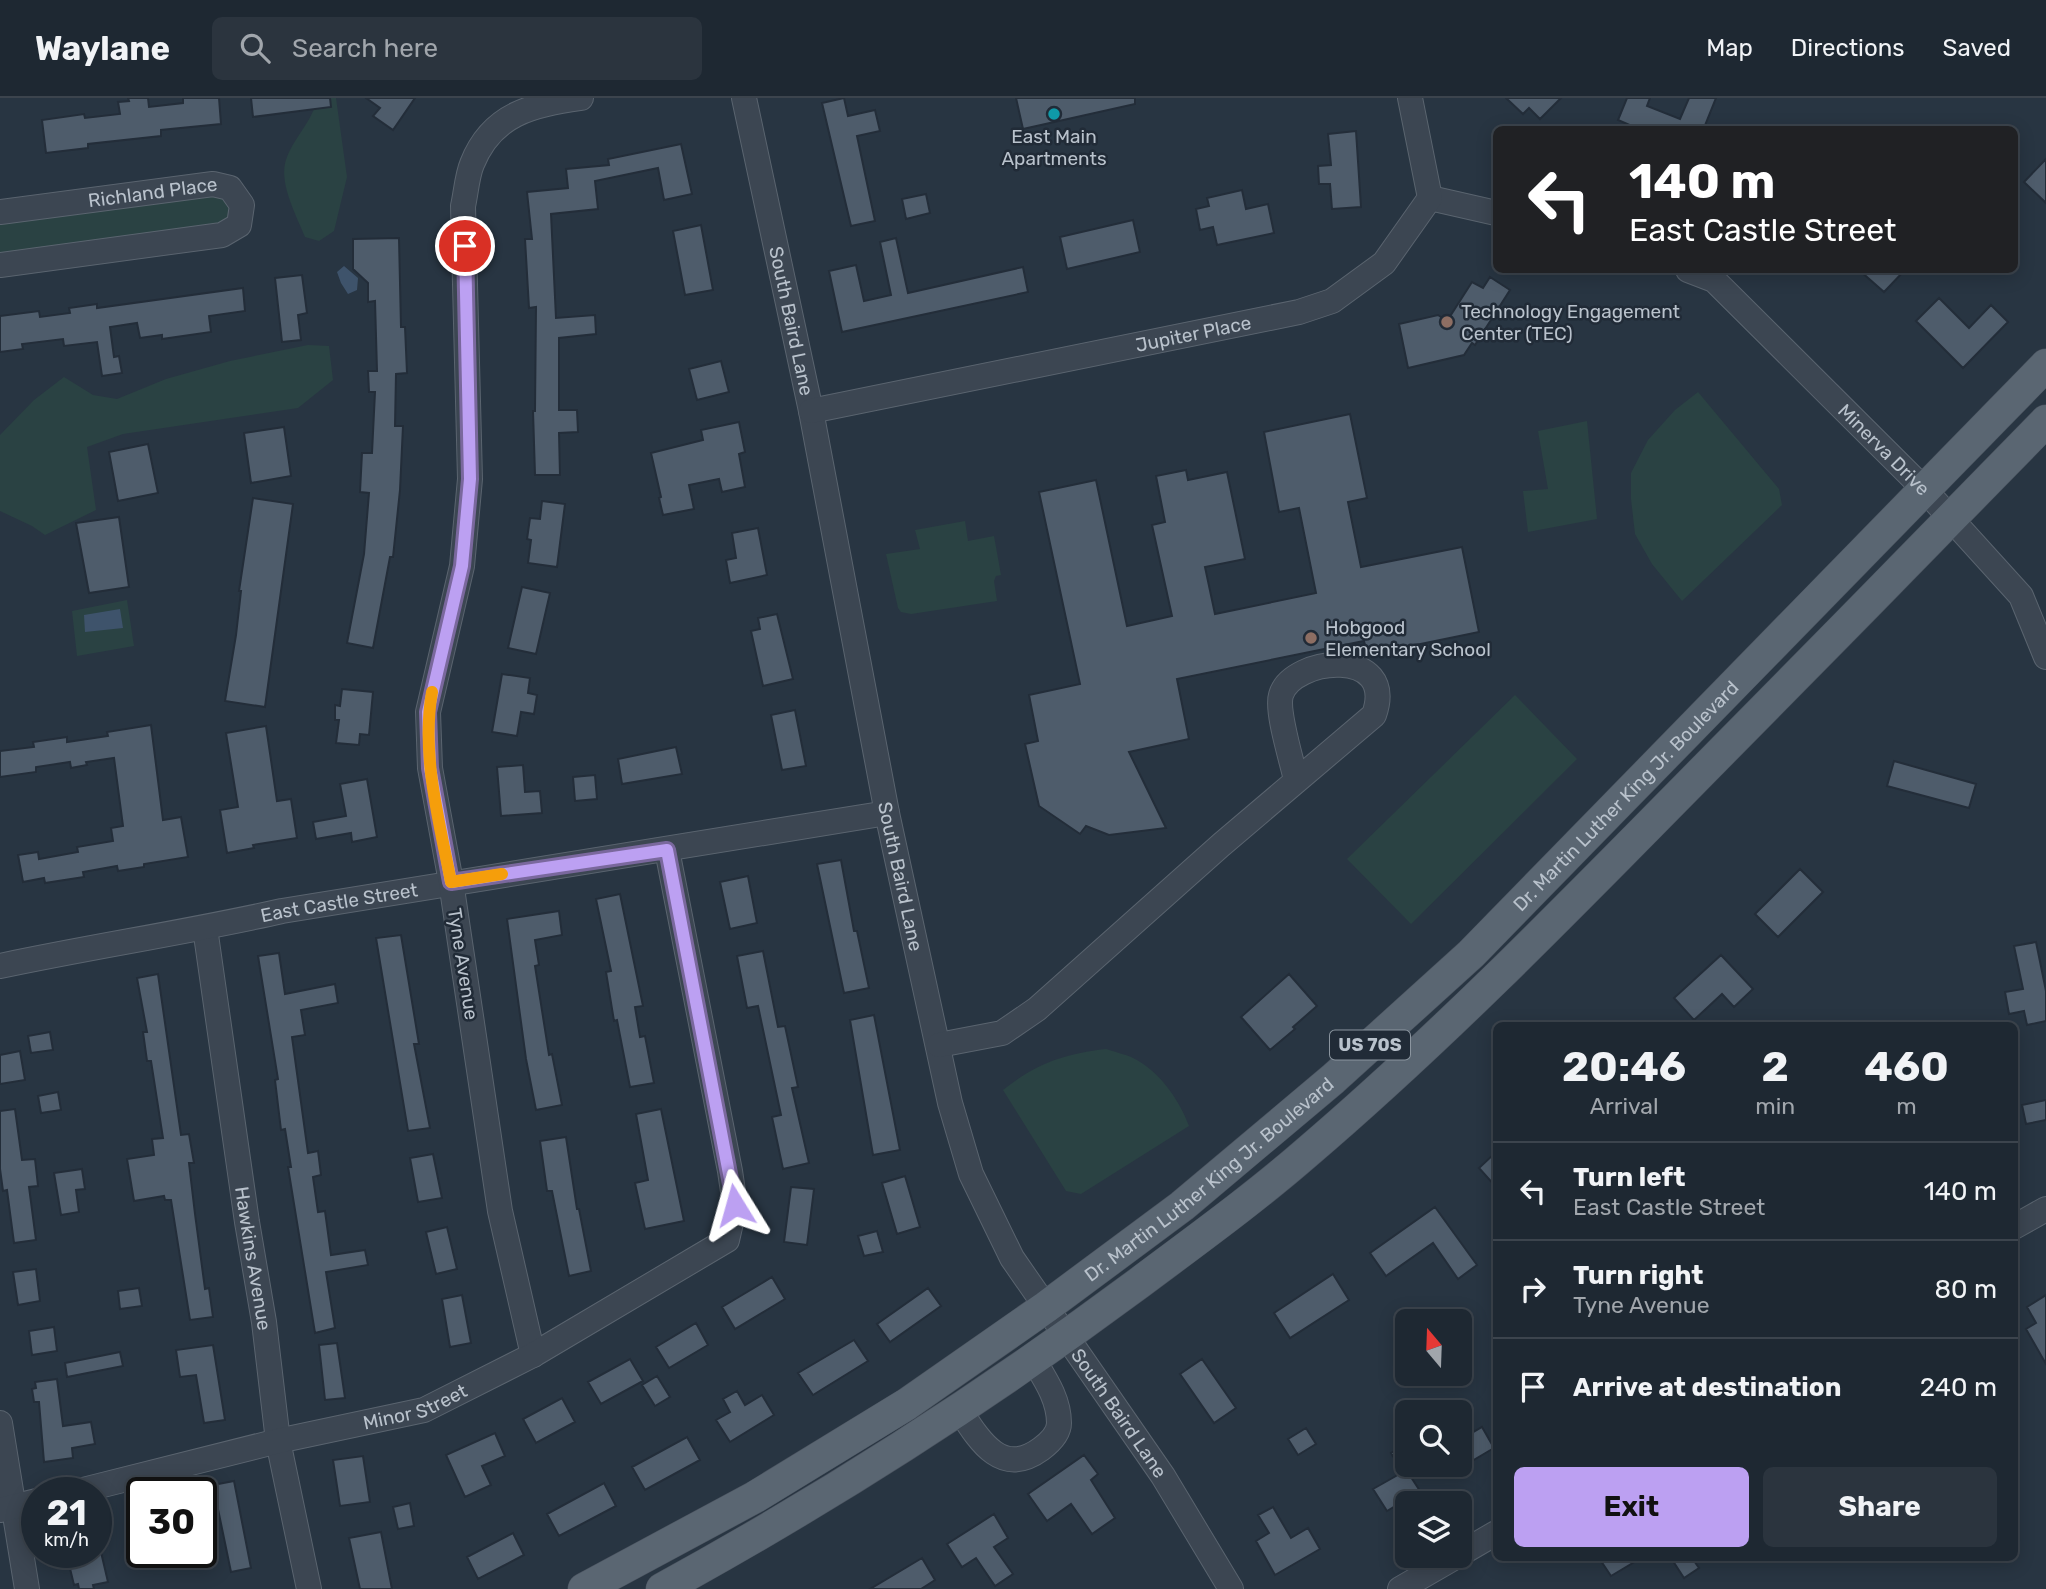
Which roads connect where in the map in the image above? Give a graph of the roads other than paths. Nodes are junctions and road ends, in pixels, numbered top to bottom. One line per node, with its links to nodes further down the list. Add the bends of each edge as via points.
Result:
1 (581, 98): 19 (street, Tyne Avenue, via 515,113 487,136 471,165 463,206 470,479 462,566 428,712 430,768)
2 (744, 98): 10 (street, South Baird Lane)
3 (1410, 98): 4 (street)
4 (1430, 198): 6 (street); 10 (street, Jupiter Place, via 1384,263 1332,301 1299,312)
5 (0, 212): 7 (street, Richland Place, via 214,184 230,188 242,205 239,225 222,235)
6 (1493, 212)
7 (0, 265)
8 (1696, 273): 12 (street, Minerva Drive, via 1714,280)
9 (2046, 365): 12 (main road, Dr. Martin Luther King Jr. Boulevard / US 70S)
10 (811, 411): 17 (street, South Baird Lane)
11 (2046, 422): 13 (main road, Dr. Martin Luther King Jr. Boulevard / US 70S)
12 (1924, 489): 13 (street, Minerva Drive); 23 (main road, Dr. Martin Luther King Jr. Boulevard / US 70S, via 1471,954)
13 (1952, 518): 14 (street, Minerva Drive, via 2021,596); 24 (main road, Dr. Martin Luther King Jr. Boulevard / US 70S, via 1568,907)
14 (2040, 626): 15 (street, Minerva Drive)
15 (2046, 657)
16 (1296, 780): 16 (street, via 1374,715 1378,694 1366,672 1346,664 1334,665 1300,673 1286,685 1280,711); 22 (street, via 1037,1009 1002,1033)
17 (887, 813): 18 (street, East Castle Street); 22 (street, South Baird Lane)
18 (667, 850): 19 (street, East Castle Street); 29 (street, Minor Street, via 730,1171 735,1205 726,1240)
19 (451, 882): 20 (street, East Castle Street); 29 (street, Tyne Avenue, via 500,1211)
20 (205, 928): 21 (street, East Castle Street); 33 (street, Hawkins Avenue)
21 (0, 966)
22 (939, 1045): 27 (street, South Baird Lane, via 971,1174 1012,1258)
23 (1336, 1076): 24 (street); 27 (main road, Dr. Martin Luther King Jr. Boulevard / US 70S, via 1182,1206)
24 (1361, 1104): 28 (main road, Dr. Martin Luther King Jr. Boulevard / US 70S, via 1241,1206)
25 (2046, 1209): 26 (street)
26 (2018, 1225)
27 (1046, 1307): 28 (street, South Baird Lane); 41 (main road, Dr. Martin Luther King Jr. Boulevard / US 70S, via 907,1404 755,1497)
28 (1067, 1336): 30 (main road, Dr. Martin Luther King Jr. Boulevard / US 70S); 43 (street, South Baird Lane, via 1163,1476)
29 (533, 1355): 33 (street, Minor Street, via 424,1410)
30 (1033, 1359): 31 (main road, Dr. Martin Luther King Jr. Boulevard / US 70S); 31 (street, via 1051,1389 1059,1427 1050,1443 1034,1455 1016,1460 1000,1457 980,1441)
31 (959, 1409): 42 (main road, Dr. Martin Luther King Jr. Boulevard / US 70S, via 764,1533)
32 (0, 1423): 35 (street)
33 (278, 1441): 34 (street, Minor Street); 40 (street, Hawkins Avenue)
34 (112, 1483)
35 (6, 1508): 39 (street)
36 (1493, 1534): 37 (street)
37 (1472, 1547)
38 (1436, 1568): 44 (street)
39 (27, 1589)
40 (309, 1589)
41 (584, 1589)
42 (662, 1589)
43 (1231, 1589)
44 (1400, 1589)

